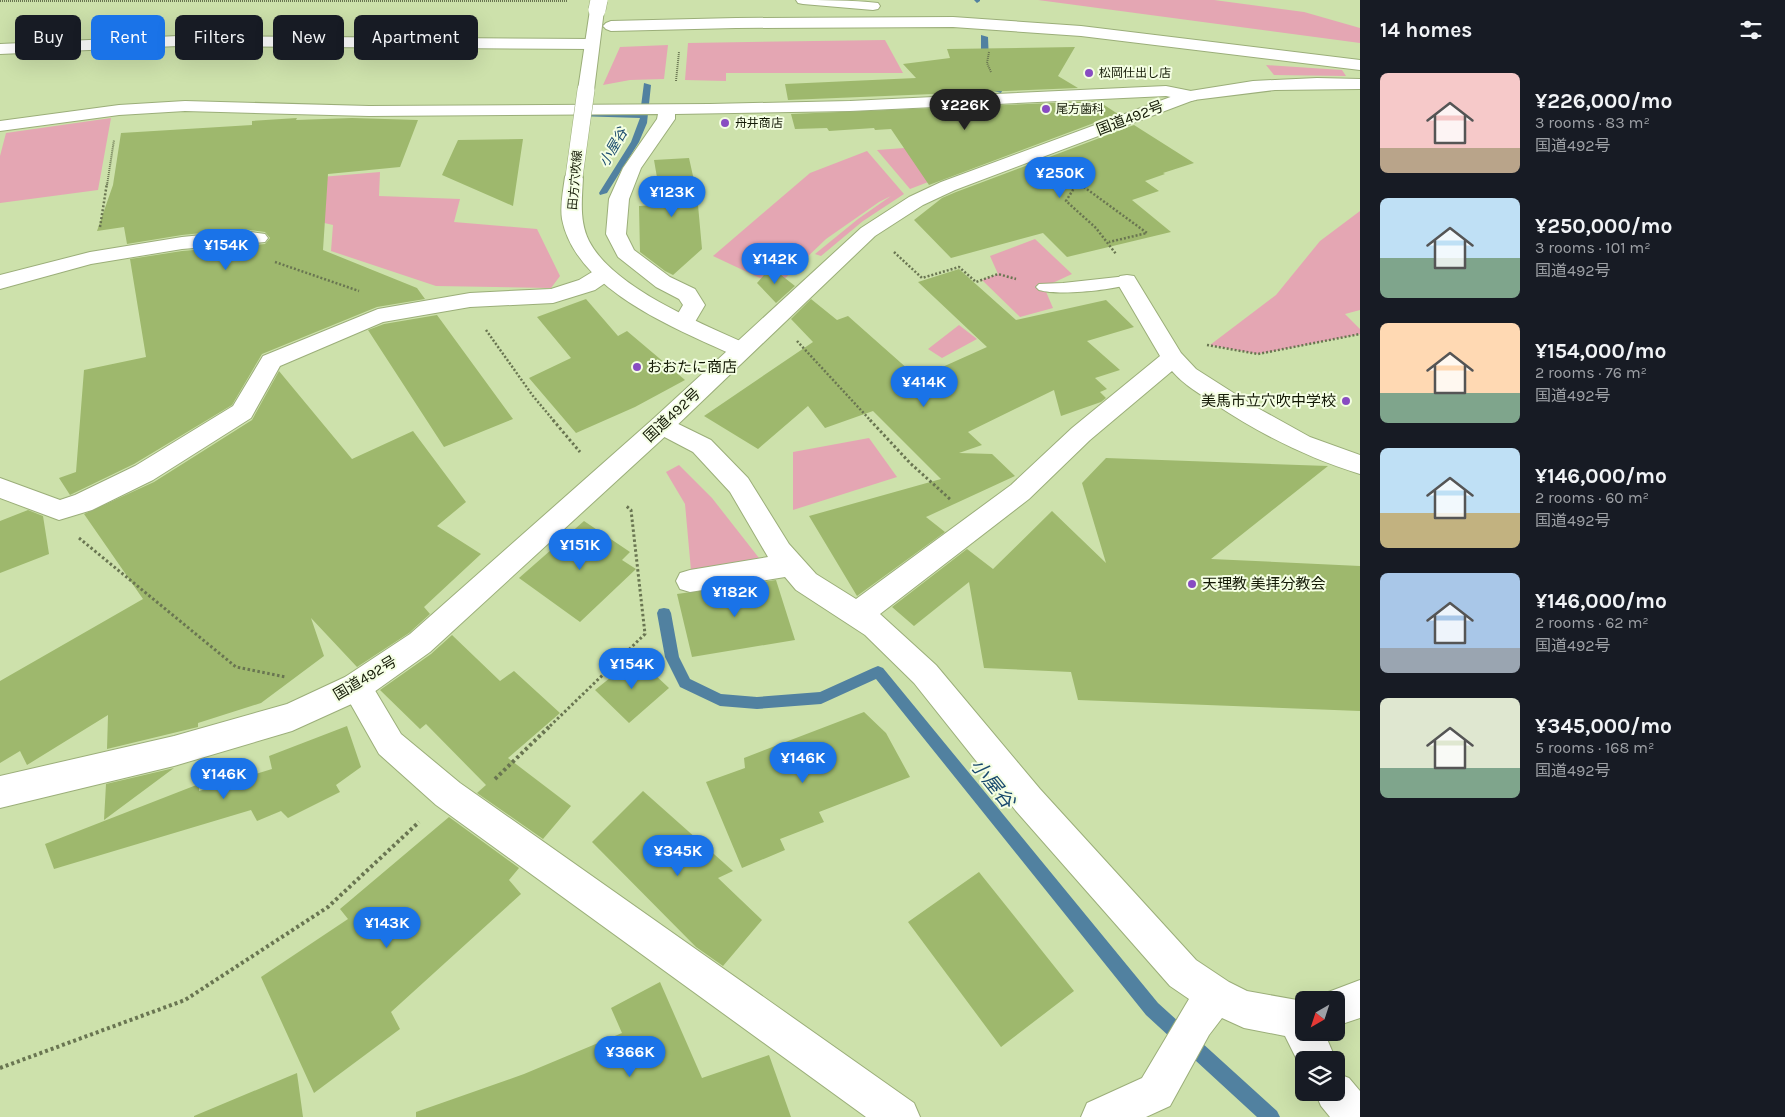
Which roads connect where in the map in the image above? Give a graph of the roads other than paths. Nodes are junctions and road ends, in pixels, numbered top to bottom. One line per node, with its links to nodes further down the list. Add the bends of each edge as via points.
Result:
1 (803, 0): 3 (main road, via 975,15)
2 (598, 5): 5 (main road, 田方穴吹線)
3 (1008, 25): 4 (main road, via 736,22); 7 (main road)
4 (611, 26)
5 (591, 44): 6 (main road, via 178,41); 13 (main road, 田方穴吹線, bridge, via 574,176 572,220 583,251)
6 (0, 49)
7 (1360, 65)
8 (1360, 84): 9 (main road, 国道492号, via 1261,84)
9 (1190, 96): 10 (main road, via 1166,91 850,106); 18 (main road, 国道492号, via 948,186 916,202 868,232)
10 (667, 109): 11 (main road, via 369,111 185,106 119,110); 17 (main road, via 666,119 632,168 619,199 616,234 625,253 663,282 687,294 694,305)
11 (0, 126)
12 (258, 238): 15 (main road, via 182,243 95,258)
13 (604, 274): 17 (main road, 田方穴吹線, via 636,297); 22 (main road, via 587,285 553,296 470,300 378,316 271,360 242,412 144,473 83,503 59,510)
14 (1127, 281): 16 (lane); 19 (main road)
15 (0, 282)
16 (1044, 287)
17 (684, 322): 18 (main road, 田方穴吹線)
18 (741, 350): 20 (main road, 国道492号)
19 (1170, 353): 21 (main road, via 1188,375 1245,412 1301,443); 25 (main road, via 1020,492)
20 (662, 425): 23 (main road, via 702,446 738,485 779,552); 26 (main road, 国道492号, via 420,643)
21 (1360, 465)
22 (0, 488)
23 (791, 565): 24 (main road); 25 (main road, via 806,582)
24 (690, 581)
25 (857, 615): 30 (main road, via 875,626 925,674 1028,800 1183,973)
26 (356, 687): 27 (main road, 国道492号, via 274,722 174,751); 33 (main road, via 390,744 457,800)
27 (0, 792)
28 (1360, 1000): 29 (main road)
29 (1345, 1004)
30 (1206, 1009): 31 (main road, via 1244,1009); 34 (main road, via 1156,1092)
31 (1295, 1017)
32 (1343, 1101): 35 (main road)
33 (900, 1117)
34 (1102, 1117)
35 (1356, 1117)

